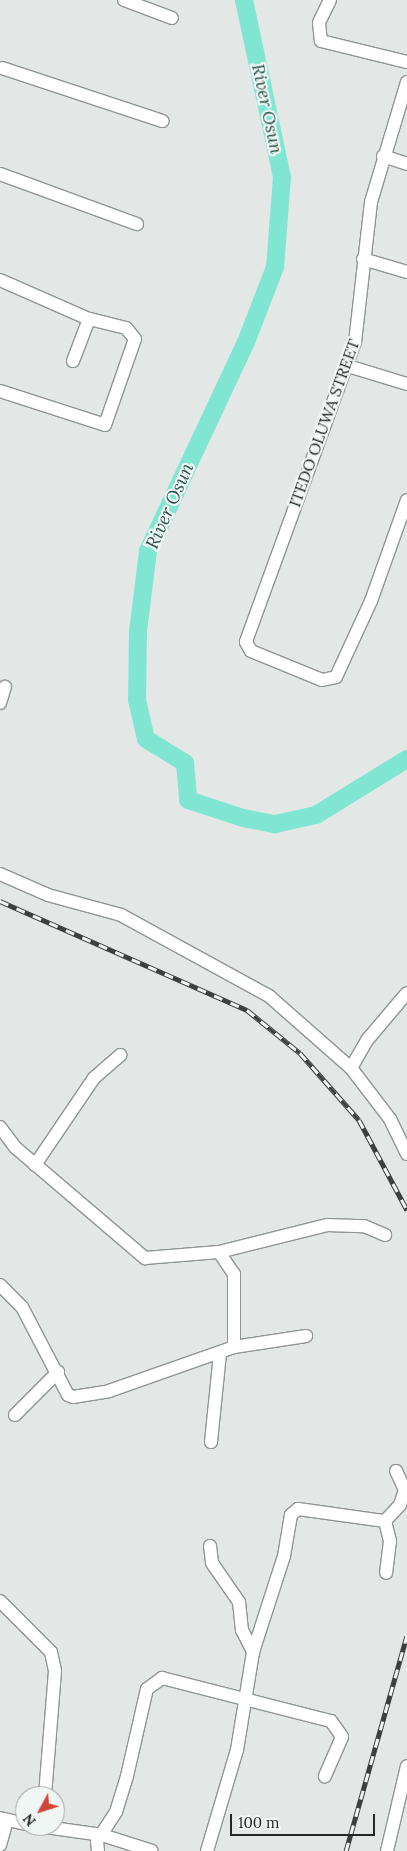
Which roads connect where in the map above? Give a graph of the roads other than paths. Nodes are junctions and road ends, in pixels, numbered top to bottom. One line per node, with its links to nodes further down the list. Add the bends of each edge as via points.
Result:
1 (124, 0): 3 (street)
2 (330, 0): 4 (street, via 319,23 321,41)
3 (172, 18)
4 (407, 62)
5 (0, 69): 7 (street)
6 (407, 82): 8 (street, ITEDO OLUWA STREET)
7 (162, 121)
8 (383, 156): 9 (street); 12 (street, ITEDO OLUWA STREET)
9 (407, 164)
10 (0, 174): 11 (street)
11 (137, 224)
12 (363, 259): 13 (street); 17 (street, ITEDO OLUWA STREET, via 362,310)
13 (407, 272)
14 (0, 280): 15 (street)
15 (89, 319): 16 (street); 19 (street, via 126,328 135,339 105,425)
16 (73, 362)
17 (348, 366): 18 (street); 20 (street, ITEDO OLUWA STREET, via 246,642 251,651 285,668 322,680 336,677 371,601)
18 (407, 384)
19 (0, 391)
20 (407, 500)
21 (4, 687): 22 (street)
22 (0, 703)
23 (0, 874): 26 (street, via 48,895 121,915 173,942 269,996)
24 (407, 992): 26 (street, via 368,1039)
25 (120, 1055): 29 (street, via 94,1078)
26 (351, 1068): 28 (street, via 390,1119)
27 (0, 1127): 29 (street)
28 (406, 1152)
29 (35, 1165): 31 (street, via 145,1258)
30 (385, 1235): 31 (street, via 364,1226 327,1224)
31 (219, 1252): 34 (street, via 234,1274)
32 (0, 1285): 36 (street, via 22,1307)
33 (306, 1336): 34 (street)
34 (234, 1347): 35 (street)
35 (220, 1354): 36 (street, via 80,1398 68,1394); 38 (street)
36 (58, 1372): 37 (street)
37 (15, 1415)
38 (211, 1442)
39 (396, 1471): 40 (street, via 405,1490 400,1505)
40 (385, 1521): 42 (street, via 390,1541); 44 (street, via 294,1511)
41 (210, 1546): 44 (street, via 212,1562 239,1602 242,1630)
42 (386, 1573)
43 (0, 1601): 48 (street, via 51,1652 54,1671)
44 (253, 1652): 45 (street)
45 (243, 1699): 47 (street, via 331,1721 340,1728 341,1747); 51 (street, via 179,1680 152,1683 116,1812); 55 (street, via 237,1750)
46 (407, 1766): 56 (street)
47 (325, 1776)
48 (46, 1786)
49 (4, 1819): 52 (street)
50 (65, 1830): 51 (street)
51 (102, 1835): 53 (street); 54 (street)
52 (0, 1845)
53 (98, 1851)
54 (152, 1851)
55 (206, 1851)
56 (387, 1851)

